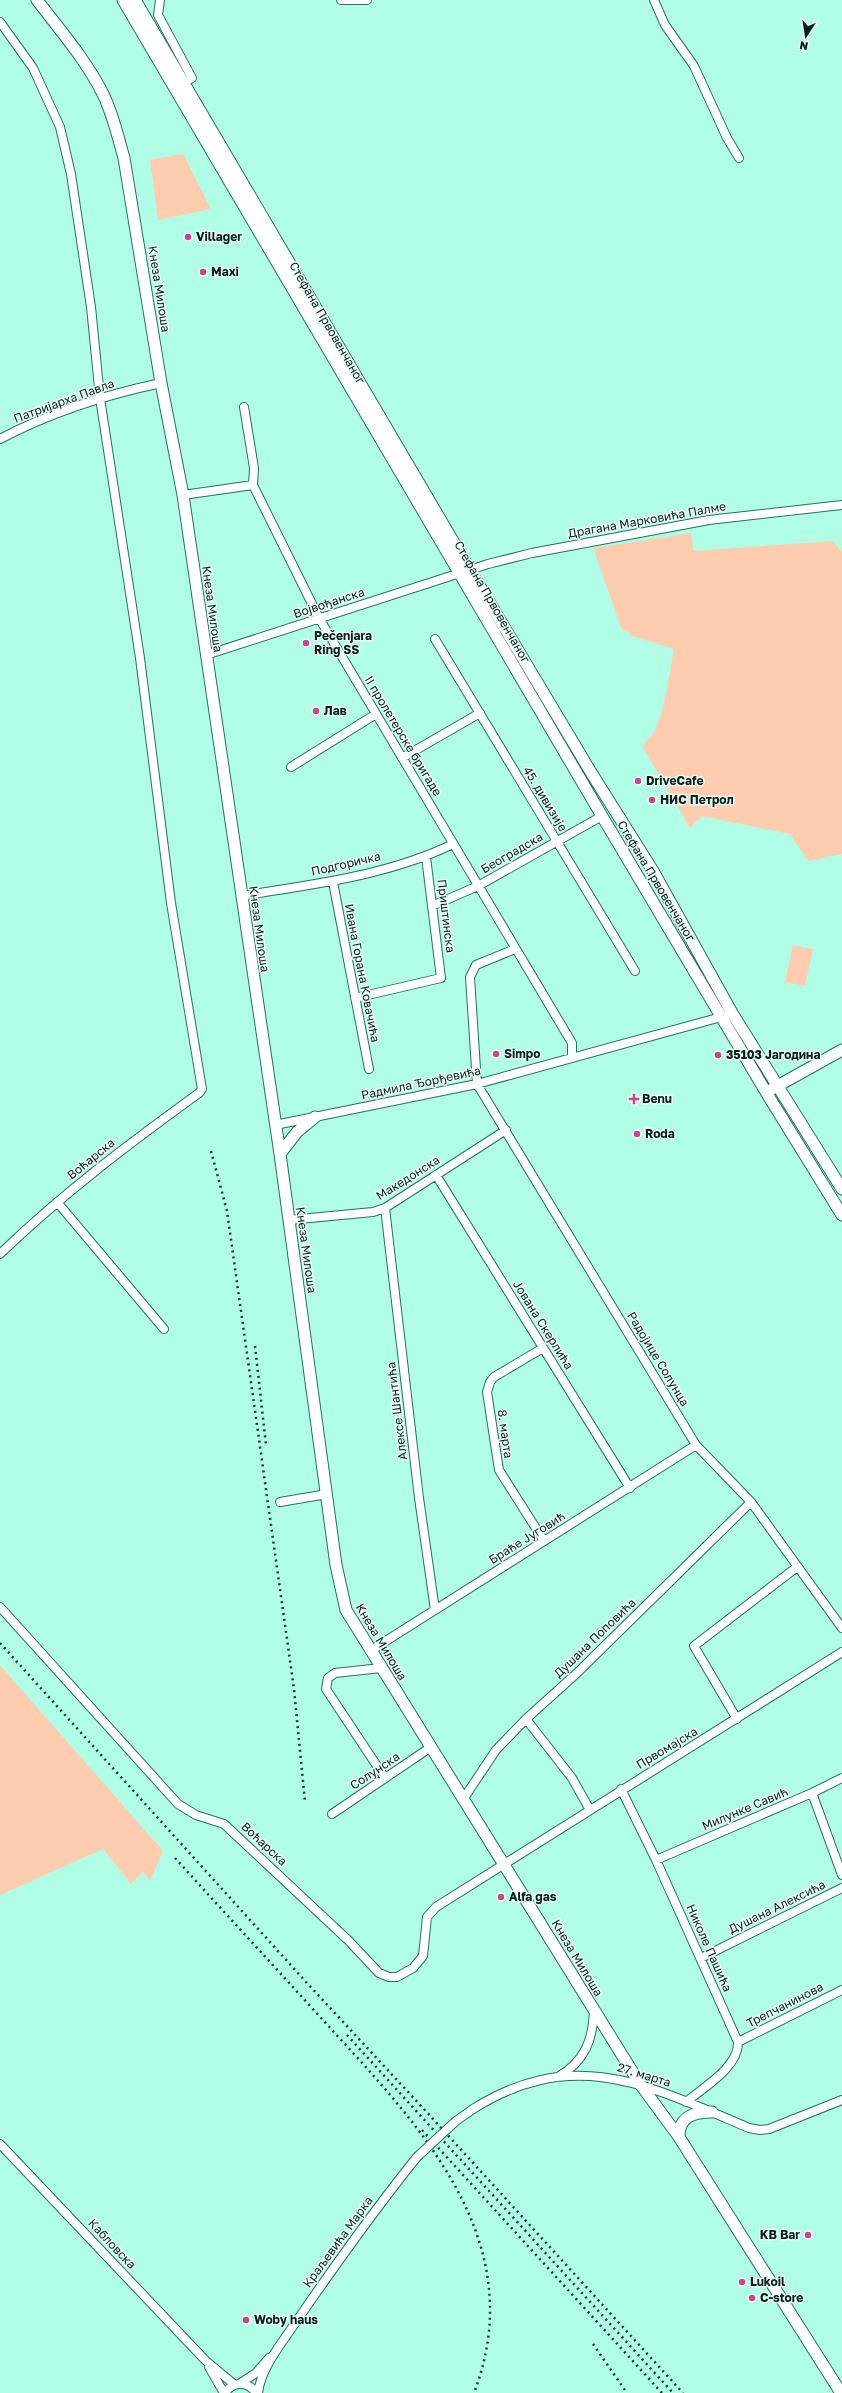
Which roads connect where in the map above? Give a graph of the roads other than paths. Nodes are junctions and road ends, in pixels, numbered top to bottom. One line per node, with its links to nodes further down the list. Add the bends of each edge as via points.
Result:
1 (37, 0): 11 (street, Кнеза Милоша, via 87,66 103,94 115,124 124,158)
2 (123, 0): 18 (street, Стефана Првовенчаног)
3 (135, 0): 9 (street, Стефана Првовенчаног)
4 (160, 0): 9 (street, via 158,15 192,78)
5 (341, 0): 6 (street)
6 (367, 0)
7 (654, 0): 10 (street, via 665,25 694,66)
8 (0, 22): 12 (street, via 33,68 60,127 91,308)
9 (183, 83): 18 (street, Стефана Првовенчаног)
10 (739, 158)
11 (161, 383): 12 (street, Патријарха Павла); 16 (street, Кнеза Милоша)
12 (100, 398): 14 (street, Патријарха Павла, via 46,417); 52 (street, Воћарска, via 140,658 171,902 202,1089)
13 (244, 407): 15 (street, via 254,468)
14 (0, 439)
15 (253, 485): 16 (street); 19 (street, II пролетерске бригаде)
16 (183, 496): 21 (street, Кнеза Милоша)
17 (842, 505): 18 (street, Драгана Марковића Палме, via 709,520 532,553)
18 (465, 572): 19 (street, Војвођанска); 26 (street, Стефана Првовенчаног); 27 (street, Стефана Првовенчаног)
19 (319, 618): 21 (street, Војвођанска); 23 (street, II пролетерске бригаде)
20 (435, 639): 22 (street, 45. дивизије)
21 (206, 655): 34 (street, Кнеза Милоша)
22 (480, 713): 24 (street); 29 (street, 45. дивизије)
23 (376, 714): 24 (street, II пролетерске бригаде); 25 (street)
24 (402, 758): 30 (street, II пролетерске бригаде)
25 (291, 767)
26 (592, 774): 27 (street); 39 (street, Стефана Првовенчаног, via 653,872)
27 (582, 780): 28 (street, Стефана Првовенчаног)
28 (602, 816): 29 (street, Београдска); 39 (street, Стефана Првовенчаног)
29 (557, 841): 33 (street, Београдска); 37 (street, 45. дивизије)
30 (453, 844): 31 (street, Подгоричка); 33 (street, II пролетерске бригаде)
31 (426, 857): 32 (street, Подгоричка); 35 (street, Приштинска)
32 (333, 882): 34 (street, Подгоричка); 38 (street, Ивана Горана Ковачића)
33 (478, 886): 35 (street, Београдска); 36 (street, II пролетерске бригаде)
34 (241, 896): 47 (street, Кнеза Милоша)
35 (432, 906): 38 (street, Приштинска, via 441,978)
36 (516, 949): 41 (street, II пролетерске бригаде, via 572,1043); 43 (street, via 476,966 470,977)
37 (635, 971)
38 (355, 998): 42 (street, Ивана Горана Ковачића)
39 (727, 1015): 41 (street, Радмила Ђорђевића); 44 (street, Стефана Првовенчаног); 45 (street, Стефана Првовенчаног)
40 (842, 1050): 44 (street)
41 (572, 1057): 43 (street, Радмила Ђорђевића)
42 (369, 1069)
43 (477, 1084): 46 (street, Радмила Ђорђевића); 48 (street, Радојице Солунца)
44 (777, 1086): 45 (street); 51 (street, Стефана Првовенчаног)
45 (766, 1092): 54 (street, Стефана Првовенчаног)
46 (315, 1117): 47 (street, Радмила Ђорђевића); 49 (street, via 297,1132)
47 (275, 1126): 49 (street, Кнеза Милоша)
48 (506, 1130): 50 (street, Македонска); 59 (street, Радојице Солунца)
49 (280, 1154): 55 (street, Кнеза Милоша)
50 (436, 1175): 53 (street, Македонска); 58 (street, Јована Скерлића)
51 (842, 1189)
52 (57, 1202): 56 (street, Воћарска); 57 (street)
53 (385, 1208): 55 (street, Македонска, via 373,1212); 67 (street, Алексе Шантића, via 419,1498)
54 (842, 1215)
55 (289, 1220): 61 (street, Кнеза Милоша)
56 (0, 1254)
57 (164, 1328)
58 (543, 1348): 60 (street, Јована Скерлића); 64 (street, 8. марта, via 494,1377 487,1392 499,1470)
59 (696, 1445): 60 (street, Браће Југовић); 63 (street, Радојице Солунца)
60 (630, 1488): 64 (street, Браће Југовић)
61 (327, 1494): 62 (street); 69 (street, Кнеза Милоша, via 343,1600 351,1620)
62 (280, 1502)
63 (751, 1502): 65 (street, Радојице Солунца); 72 (street, Душана Поповића)
64 (544, 1541): 67 (street, Браће Југовић)
65 (797, 1567): 68 (street, Радојице Солунца); 73 (street, via 694,1646)
66 (0, 1607): 83 (street, Воћарска, via 178,1804 196,1815 224,1824 349,1941 379,1973 389,1978 398,1977 413,1968 422,1956 427,1917 436,1907)
67 (435, 1610): 69 (street, Браће Југовић)
68 (842, 1628)
69 (370, 1651): 71 (street, Кнеза Милоша)
70 (842, 1652): 73 (street, Првомајска)
71 (381, 1668): 74 (street, Кнеза Милоша); 75 (street, via 335,1673 328,1678 326,1689)
72 (526, 1719): 79 (street, Душана Поповића, via 496,1750); 80 (street, via 572,1778)
73 (737, 1719): 77 (street, Првомајска)
74 (431, 1747): 75 (street, Солунска); 79 (street, Кнеза Милоша)
75 (385, 1778): 81 (street, Солунска)
76 (842, 1778): 78 (street, Милунке Савић)
77 (622, 1789): 80 (street, Првомајска); 82 (street, Николе Пашића)
78 (812, 1793): 82 (street, Милунке Савић); 84 (street)
79 (464, 1798): 83 (street, Кнеза Милоша)
80 (590, 1810): 83 (street, Првомајска)
81 (332, 1814)
82 (656, 1860): 86 (street, Николе Пашића)
83 (504, 1863): 88 (street, Кнеза Милоша)
84 (842, 1875)
85 (842, 1888): 86 (street, Душана Алексића)
86 (701, 1958): 89 (street, Николе Пашића)
87 (842, 1990): 89 (street, Трепчанинова)
88 (594, 2010): 90 (street, via 592,2034 587,2050 575,2064); 91 (street, Кнеза Милоша)
89 (738, 2042): 93 (street, via 736,2056 729,2065)
90 (558, 2077): 91 (street, 27. марта, via 600,2076); 94 (street, 27. марта, via 506,2092)
91 (640, 2084): 93 (street, 27. марта); 96 (street, Кнеза Милоша)
92 (842, 2100): 95 (street, 27. марта, via 769,2129 760,2130)
93 (686, 2102): 95 (street, 27. марта)
94 (473, 2109): 98 (street, Краљевића Марка, bridge, via 450,2126 417,2157 334,2267)
95 (712, 2112): 96 (street, via 687,2117 682,2124)
96 (679, 2137): 103 (street, Кнеза Милоша)
97 (0, 2144): 99 (street, Кабловска)
98 (282, 2342): 100 (street, Краљевића Марка, via 256,2373); 102 (street, Краљевића Марка, via 262,2378)
99 (206, 2361): 100 (street, Кабловска); 101 (street, Кабловска)
100 (237, 2384): 101 (street, Краљевића Марка); 102 (street, Кабловска, via 248,2385)
101 (225, 2393)
102 (257, 2393)
103 (841, 2393)

